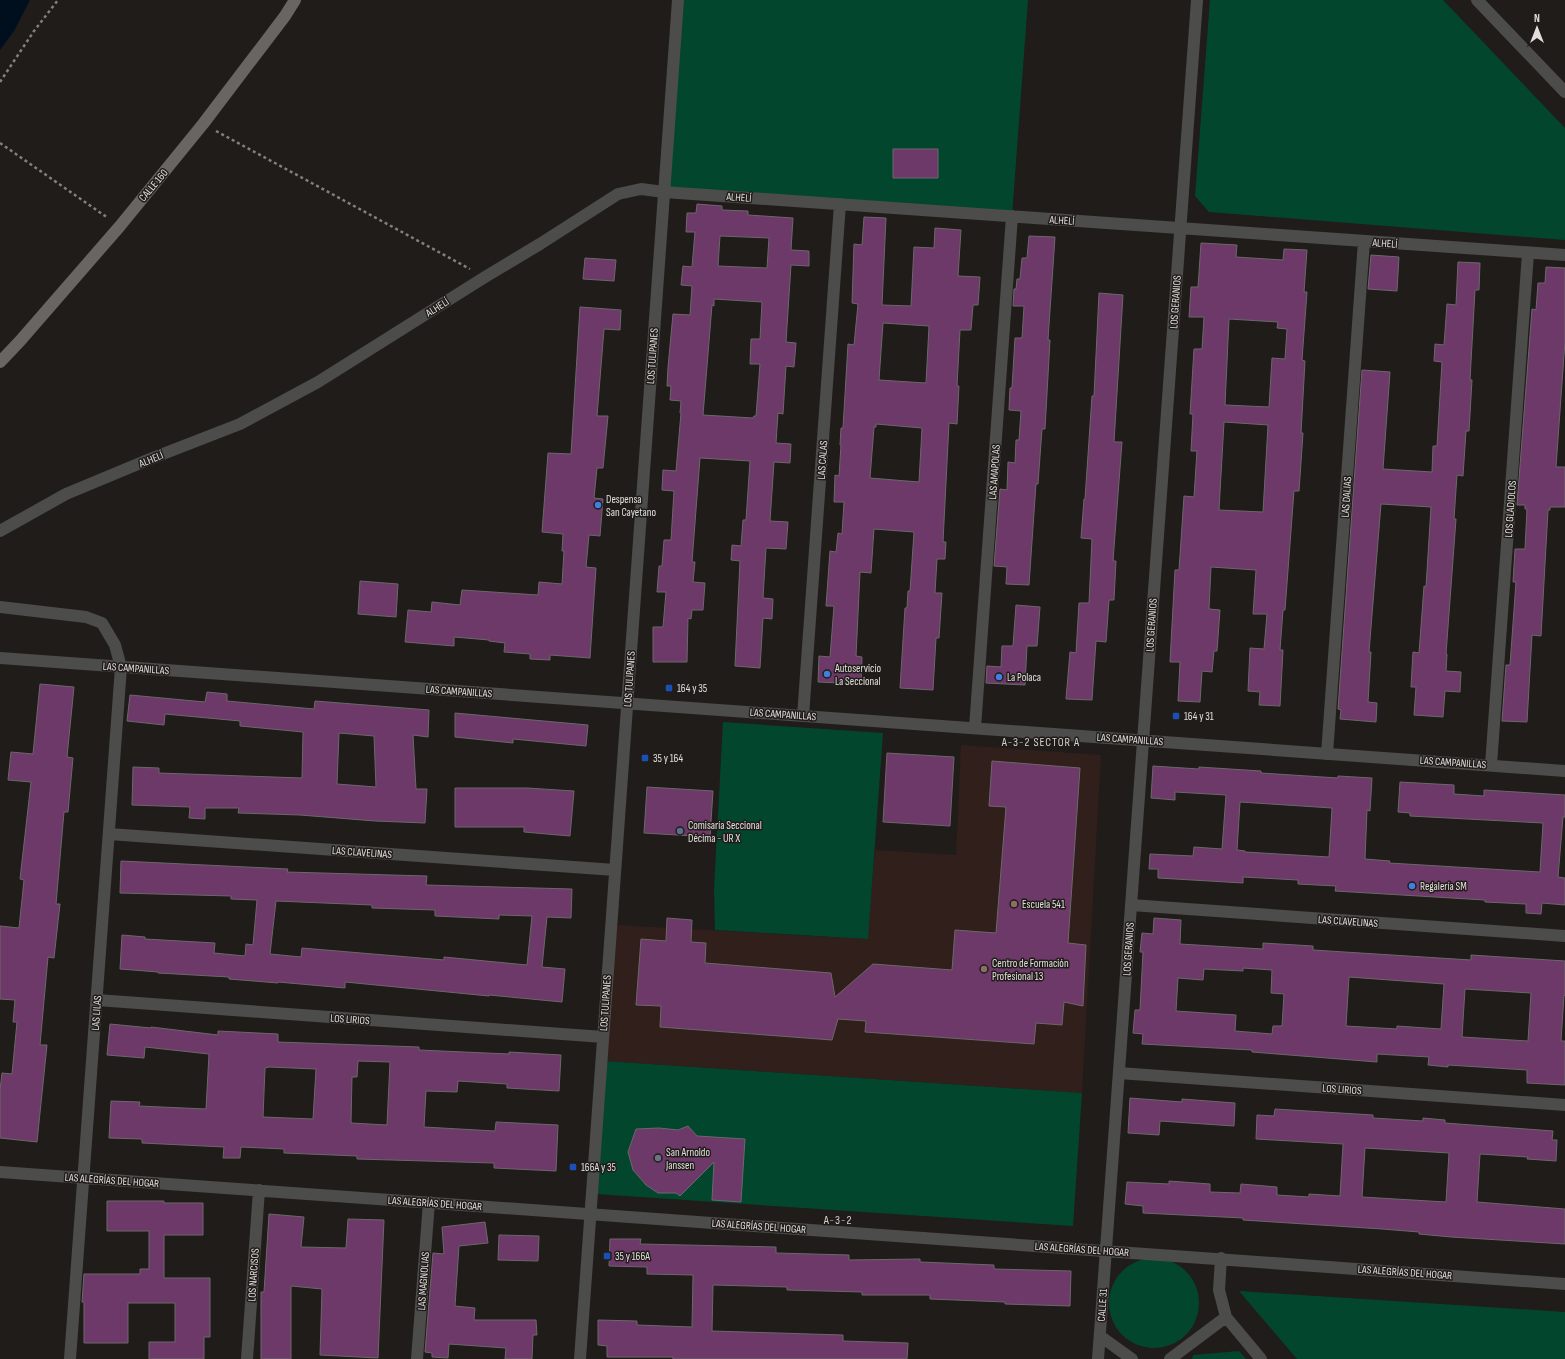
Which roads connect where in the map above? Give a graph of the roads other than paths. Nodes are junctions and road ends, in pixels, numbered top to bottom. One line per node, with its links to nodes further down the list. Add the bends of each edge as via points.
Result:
1 (295, 0): 13 (main road, CALLE 160, via 286,16 204,124 120,226)
2 (678, 0): 6 (street, LOS TULIPANES)
3 (1196, 0): 9 (street, LOS GERANIOS)
4 (1477, 0): 5 (street)
5 (1565, 92)
6 (664, 192): 7 (street, ALHELÍ); 14 (street, ALHELÍ, via 641,189 618,194 318,382 240,424 66,494); 18 (street, LOS TULIPANES)
7 (840, 204): 8 (street, ALHELÍ); 19 (street, LAS CALAS)
8 (1012, 216): 9 (street, ALHELÍ); 20 (street, LAS AMAPOLAS)
9 (1180, 228): 10 (street, ALHELÍ); 21 (street, LOS GERANIOS)
10 (1364, 241): 11 (street, ALHELÍ); 22 (street, LAS DALIAS)
11 (1528, 253): 12 (street, ALHELÍ); 23 (street, LOS GLADIOLOS)
12 (1565, 255)
13 (0, 362)
14 (0, 531)
15 (0, 607): 17 (street, LAS LILAS, via 86,617 102,623 115,645)
16 (0, 658): 17 (street, LAS CAMPANILLAS)
17 (121, 667): 18 (street, LAS CAMPANILLAS); 25 (street, LAS LILAS)
18 (627, 703): 19 (street, LAS CAMPANILLAS); 26 (street, LOS TULIPANES)
19 (803, 716): 20 (street, LAS CAMPANILLAS)
20 (976, 728): 21 (street, LAS CAMPANILLAS)
21 (1143, 740): 22 (street, LAS CAMPANILLAS); 27 (street, LOS GERANIOS)
22 (1327, 754): 23 (street, LAS CAMPANILLAS)
23 (1491, 765): 24 (street, LAS CAMPANILLAS)
24 (1565, 770)
25 (109, 834): 26 (street, LAS CLAVELINAS); 29 (street, LAS LILAS)
26 (615, 870): 30 (street, LOS TULIPANES)
27 (1131, 905): 28 (street, LAS CLAVELINAS); 31 (street, LOS GERANIOS)
28 (1565, 936)
29 (96, 1000): 30 (street, LOS LIRIOS); 34 (street, LAS LILAS)
30 (603, 1037): 37 (street, LOS TULIPANES)
31 (1119, 1073): 32 (street, LOS LIRIOS); 38 (street, LOS GERANIOS)
32 (1565, 1105)
33 (0, 1172): 34 (street, LAS ALEGRÍAS DEL HOGAR)
34 (84, 1178): 35 (street, LAS ALEGRÍAS DEL HOGAR); 43 (street, LAS LILAS)
35 (259, 1190): 36 (street, LAS ALEGRÍAS DEL HOGAR); 44 (street, LOS NARCISOS)
36 (429, 1202): 37 (street, LAS ALEGRÍAS DEL HOGAR); 45 (street, LAS MAGNOLIAS)
37 (590, 1214): 38 (street, LAS ALEGRÍAS DEL HOGAR); 46 (street, LOS TULIPANES)
38 (1106, 1251): 39 (street, LAS ALEGRÍAS DEL HOGAR); 42 (street, CALLE 31)
39 (1221, 1258): 40 (street, LAS ALEGRÍAS DEL HOGAR); 41 (street, via 1219,1290)
40 (1565, 1284)
41 (1226, 1317): 49 (street); 50 (street)
42 (1100, 1336): 47 (street, CALLE 31); 48 (street)
43 (70, 1359)
44 (247, 1359)
45 (417, 1359)
46 (580, 1359)
47 (1098, 1359)
48 (1132, 1359)
49 (1170, 1359)
50 (1261, 1359)

